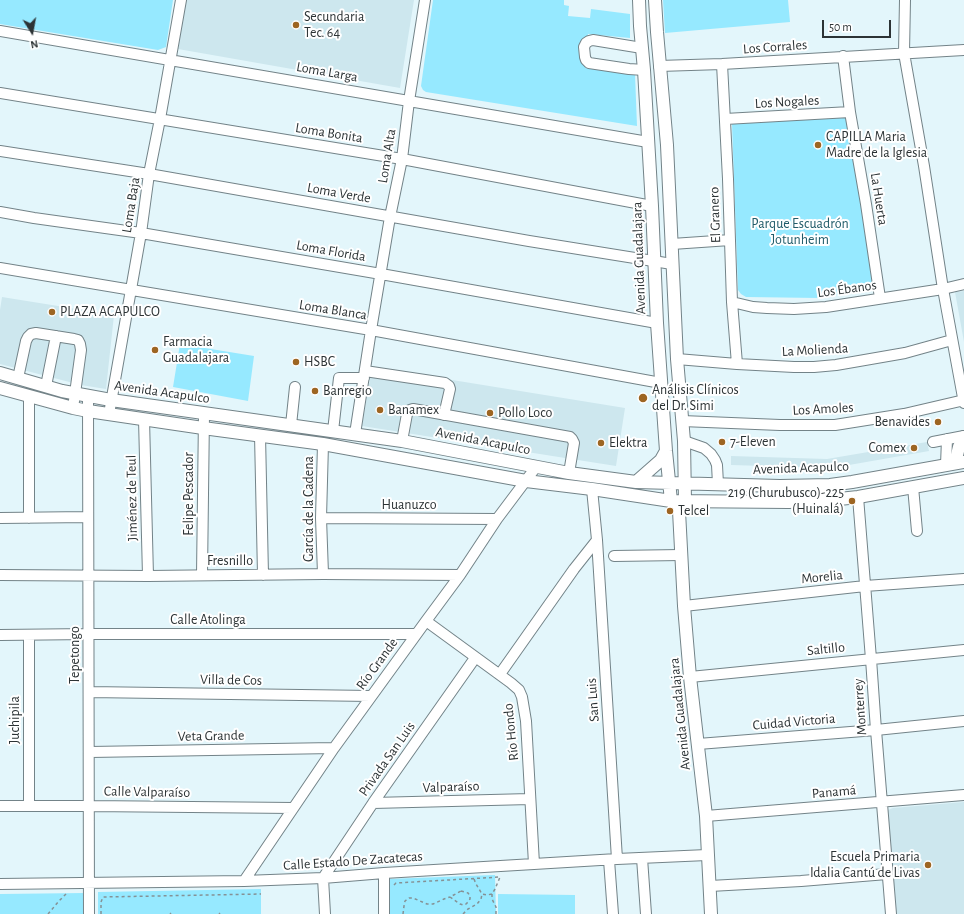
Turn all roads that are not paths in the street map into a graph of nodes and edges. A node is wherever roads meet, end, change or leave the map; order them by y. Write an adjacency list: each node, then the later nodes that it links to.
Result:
1 (181, 0): 11 (street, Loma Baja)
2 (425, 0): 16 (street, Loma Alta)
3 (639, 0): 7 (main road, Avenida Guadalajara)
4 (655, 0): 13 (main road, Avenida Guadalajara)
5 (905, 0): 9 (street)
6 (0, 31): 11 (street, Loma Larga)
7 (642, 48): 14 (main road, Avenida Guadalajara); 14 (street)
8 (964, 52): 9 (street, Los Corrales)
9 (904, 53): 10 (street, Los Corrales); 36 (street)
10 (843, 56): 12 (street, Los Corrales); 17 (street, La Huerta)
11 (170, 60): 16 (street, Loma Larga); 19 (street, Loma Baja)
12 (722, 64): 13 (street, Los Corrales); 18 (street, El Granero)
13 (659, 66): 29 (main road, Avenida Guadalajara)
14 (644, 70): 20 (main road, Avenida Guadalajara)
15 (0, 93): 19 (street, Loma Bonita)
16 (408, 100): 20 (street, Loma Larga); 22 (street, Loma Alta)
17 (850, 112): 18 (street, Los Nogales); 37 (street, La Huerta)
18 (725, 119): 28 (street, El Granero)
19 (160, 120): 22 (street, Loma Bonita); 23 (street, Loma Baja)
20 (648, 142): 24 (main road, Avenida Guadalajara)
21 (0, 151): 23 (street, Loma Verde)
22 (402, 159): 24 (street, Loma Bonita); 26 (street, Loma Alta)
23 (149, 174): 26 (street, Loma Verde); 27 (street, Loma Baja)
24 (652, 206): 30 (main road, Avenida Guadalajara)
25 (0, 212): 27 (street, Loma Florida)
26 (390, 216): 30 (street, Loma Verde); 33 (street, Loma Alta)
27 (141, 233): 33 (street, Loma Florida); 35 (street, Loma Baja)
28 (730, 240): 29 (street); 38 (street, El Granero)
29 (672, 244): 31 (main road, Avenida Guadalajara)
30 (655, 261): 31 (street, Loma Verde); 39 (main road, Avenida Guadalajara)
31 (672, 264): 43 (main road, Avenida Guadalajara)
32 (0, 268): 35 (street, Loma Blanca)
33 (381, 274): 39 (street, Loma Florida); 40 (street, Loma Alta)
34 (964, 284): 36 (street, Los Ébanos)
35 (130, 289): 40 (street, Loma Blanca); 55 (street, Loma Baja)
36 (943, 289): 37 (street, Los Ébanos); 42 (street)
37 (880, 298): 38 (street, Los Ébanos)
38 (732, 302): 44 (street, El Granero)
39 (657, 323): 48 (main road, Avenida Guadalajara)
40 (371, 330): 46 (street, Loma Alta); 48 (street, Loma Blanca)
41 (56, 336): 47 (street); 49 (street); 52 (street)
42 (952, 340): 44 (street, La Molienda); 56 (street)
43 (677, 358): 44 (street, La Molienda); 63 (main road, Avenida Guadalajara)
44 (737, 364)
45 (0, 373): 47 (main road, Avenida Acapulco)
46 (364, 374): 61 (street); 66 (street); 67 (street, Loma Alta)
47 (18, 378): 49 (main road, Avenida Acapulco)
48 (661, 383): 75 (main road, Avenida Guadalajara)
49 (46, 386): 52 (main road, Avenida Acapulco)
50 (0, 388): 54 (main road, Avenida Acapulco)
51 (295, 388): 64 (street)
52 (75, 394): 53 (main road, Avenida Acapulco); 57 (street)
53 (88, 396): 55 (main road, Avenida Acapulco); 58 (street, Tepetongo)
54 (29, 397): 57 (main road, Avenida Acapulco); 92 (street)
55 (111, 400): 59 (street, Loma Baja); 60 (main road, Avenida Acapulco)
56 (964, 401): 63 (street, Los Amoles)
57 (73, 408): 58 (main road, Avenida Acapulco)
58 (88, 411): 59 (main road, Avenida Acapulco); 90 (street, Tepetongo)
59 (109, 414): 62 (main road, Avenida Acapulco)
60 (204, 414): 64 (main road, Avenida Acapulco); 65 (street, Felipe Pescador)
61 (444, 415): 71 (street); 78 (street)
62 (144, 419): 65 (main road, Avenida Acapulco); 105 (street, Jiménez de Teul)
63 (682, 421): 72 (main road, Avenida Guadalajara)
64 (291, 425): 66 (main road, Avenida Acapulco)
65 (204, 428): 68 (main road, Avenida Acapulco); 102 (street, Felipe Pescador)
66 (333, 431): 67 (main road, Avenida Acapulco)
67 (355, 434): 71 (main road, Avenida Acapulco)
68 (260, 435): 74 (main road, Avenida Acapulco); 103 (street)
69 (964, 436): 70 (street); 76 (main road)
70 (947, 439): 73 (street); 76 (street)
71 (402, 441): 77 (main road, Avenida Acapulco)
72 (684, 441): 83 (main road, Avenida Guadalajara); 84 (street)
73 (933, 442)
74 (323, 444): 80 (main road, Avenida Acapulco); 93 (street, García de la Cadena)
75 (666, 451): 81 (main road); 82 (main road, Avenida Guadalajara)
76 (955, 463): 84 (main road, Avenida Acapulco)
77 (536, 467): 78 (main road, Avenida Acapulco); 80 (street, Río Grande)
78 (569, 473): 81 (main road, Avenida Acapulco)
79 (964, 478): 85 (main road)
80 (526, 481): 86 (main road, Avenida Acapulco); 94 (street, Río Grande)
81 (636, 482): 82 (main road, Avenida Acapulco)
82 (669, 483): 83 (main road, Avenida Acapulco); 88 (main road, Avenida Guadalajara)
83 (685, 483): 84 (main road, Avenida Acapulco); 89 (main road, Avenida Guadalajara)
84 (718, 484)
85 (913, 487): 87 (main road); 95 (street)
86 (592, 489): 88 (main road, Avenida Acapulco); 96 (street)
87 (858, 497): 89 (main road); 107 (street, Monterrey)
88 (671, 501): 89 (main road)
89 (682, 506): 97 (main road, Avenida Guadalajara)
90 (88, 517): 92 (street); 101 (street, Tepetongo)
91 (0, 518): 92 (street)
92 (29, 518)
93 (321, 518): 94 (street, Huanuzco); 99 (street, García de la Cadena)
94 (497, 519): 104 (street, Río Grande)
95 (917, 531)
96 (597, 540): 117 (street); 137 (street, San Luis)
97 (681, 555): 98 (street); 108 (main road, Avenida Guadalajara)
98 (614, 556)
99 (323, 574): 103 (street, Fresnillo); 104 (street, Fresnillo)
100 (0, 575): 101 (street, Fresnillo)
101 (89, 575): 105 (street, Fresnillo); 110 (street, Tepetongo)
102 (202, 575): 103 (street, Fresnillo); 105 (street, Fresnillo)
103 (263, 575)
104 (460, 575): 109 (street, Río Grande)
105 (148, 576)
106 (964, 579): 107 (street, Morelia)
107 (865, 586): 108 (street, Morelia); 116 (street, Monterrey)
108 (684, 606): 118 (main road, Avenida Guadalajara)
109 (426, 621): 111 (street, Río Grande); 115 (street, Río Hondo)
110 (89, 634): 111 (street, Calle Atolinga); 113 (street, Calle Atolinga); 119 (street, Tepetongo)
111 (416, 634): 120 (street, Río Grande)
112 (0, 635): 113 (street, Calle Atolinga)
113 (29, 635): 131 (street, Juchipila)
114 (964, 650): 116 (street, Saltillo)
115 (475, 658): 117 (street, Río Hondo); 129 (street, Privada San Luis)
116 (871, 659): 118 (street, Saltillo); 122 (street, Monterrey)
117 (500, 674): 127 (street, Río Hondo)
118 (690, 677): 123 (main road, Avenida Guadalajara)
119 (89, 692): 120 (street, Villa de Cos); 125 (street, Tepetongo)
120 (371, 696): 124 (street, Río Grande)
121 (964, 721): 122 (street, Cuidad Victoria)
122 (876, 730): 123 (street, Cuidad Victoria); 128 (street, Monterrey)
123 (698, 744): 134 (main road, Avenida Guadalajara)
124 (334, 748): 125 (street, Veta Grande); 133 (street, Río Grande)
125 (90, 752): 132 (street, Tepetongo)
126 (964, 795): 128 (street, Panamá)
127 (530, 799): 129 (street, Valparaíso); 138 (street, Río Hondo)
128 (882, 802): 134 (street, Panamá); 140 (street, Monterrey)
129 (373, 803): 141 (street, Privada San Luis)
130 (0, 806): 131 (street, Calle Valparaíso)
131 (29, 806): 132 (street, Calle Valparaíso)
132 (89, 806): 133 (street, Calle Valparaíso); 144 (street, Tepetongo)
133 (293, 808): 142 (street, Río Grande)
134 (706, 816): 135 (main road, Avenida Guadalajara)
135 (708, 856): 136 (street, Calle Estado De Zacatecas); 145 (main road, Avenida Guadalajara)
136 (642, 858): 137 (street, Calle Estado De Zacatecas); 150 (street)
137 (613, 860): 138 (street, Calle Estado De Zacatecas); 149 (street, San Luis)
138 (534, 864): 139 (street, Calle Estado De Zacatecas)
139 (384, 873): 141 (street, Calle Estado De Zacatecas); 148 (street)
140 (888, 874): 145 (street); 152 (street, Monterrey)
141 (323, 878): 142 (street, Calle Estado De Zacatecas); 147 (street)
142 (244, 881): 144 (street, Calle Estado De Zacatecas)
143 (0, 884): 144 (street, Calle Estado De Zacatecas)
144 (89, 884): 146 (street, Tepetongo)
145 (710, 886): 151 (main road, Avenida Guadalajara)
146 (89, 914)
147 (326, 914)
148 (384, 914)
149 (613, 914)
150 (646, 914)
151 (711, 914)
152 (891, 914)

